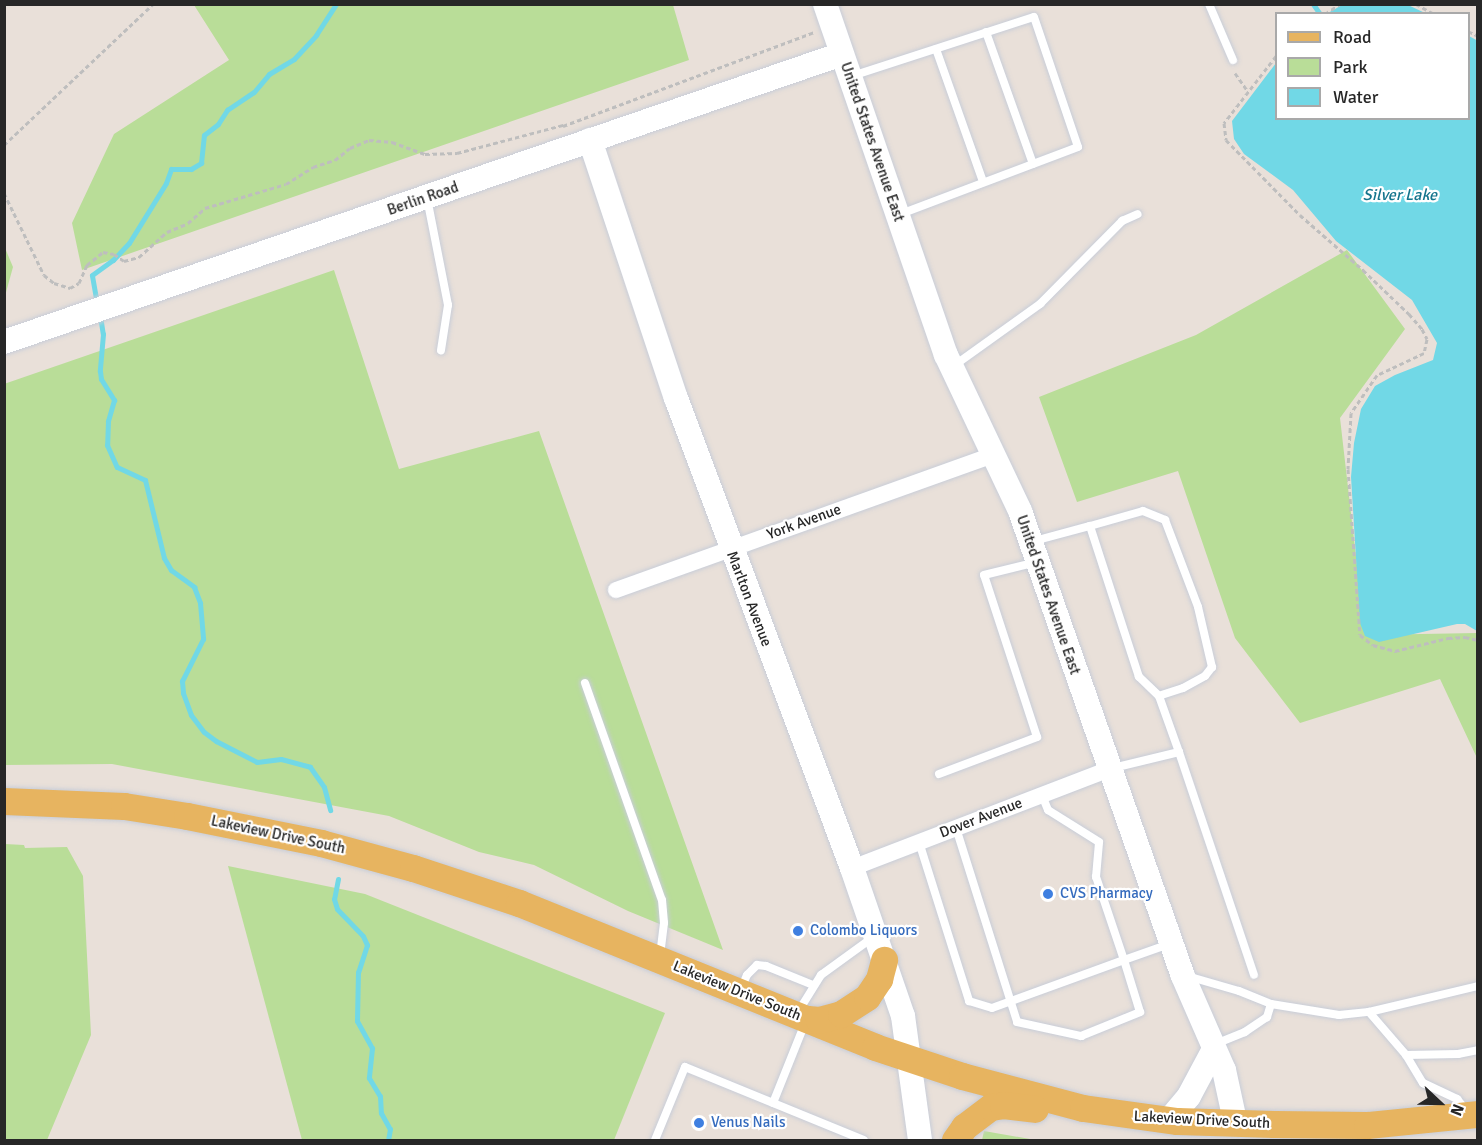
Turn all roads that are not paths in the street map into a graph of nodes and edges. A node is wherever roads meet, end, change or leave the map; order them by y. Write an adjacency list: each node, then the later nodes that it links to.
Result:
1 (1209, 4): 5 (lane)
2 (829, 15): 6 (street, United States Avenue East)
3 (986, 33): 4 (lane); 8 (lane); 8 (lane)
4 (936, 49): 6 (lane); 9 (lane)
5 (1232, 64)
6 (846, 65): 7 (street, Berlin Road); 12 (street, United States Avenue East)
7 (574, 137): 10 (street, Berlin Road); 18 (street, Marlton Avenue)
8 (1033, 164): 9 (lane)
9 (983, 182): 12 (lane)
10 (427, 197): 13 (street, Berlin Road); 14 (lane)
11 (1138, 214): 15 (lane)
12 (898, 215): 15 (street, United States Avenue East)
13 (4, 342)
14 (441, 350)
15 (952, 367): 16 (street, United States Avenue East)
16 (994, 455): 18 (street, York Avenue); 19 (street, United States Avenue East)
17 (1090, 526): 19 (lane); 22 (lane); 22 (lane)
18 (730, 549): 20 (street, York Avenue); 30 (street, Marlton Avenue)
19 (1034, 552): 24 (street, United States Avenue East); 25 (lane)
20 (616, 590)
21 (585, 683): 33 (lane)
22 (1159, 696): 23 (lane)
23 (1179, 752): 24 (lane); 36 (lane)
24 (1110, 769): 26 (street, Dover Avenue); 31 (street, United States Avenue East)
25 (939, 774)
26 (1042, 795): 28 (street, Dover Avenue); 34 (lane)
27 (4, 801): 33 (main road, Lakeview Drive South)
28 (956, 828): 29 (street, Dover Avenue); 40 (lane)
29 (919, 842): 30 (street, Dover Avenue); 40 (lane)
30 (852, 867): 32 (street, Marlton Avenue)
31 (1171, 943): 34 (lane); 35 (street, United States Avenue East)
32 (880, 948): 37 (lane); 43 (main road); 47 (street, Marlton Avenue)
33 (659, 960): 39 (main road, Lakeview Drive South)
34 (1124, 960): 40 (lane); 40 (lane)
35 (1182, 974): 41 (lane); 44 (street, United States Avenue East)
36 (1254, 975)
37 (813, 985): 39 (lane); 43 (lane)
38 (1478, 986): 42 (lane)
39 (740, 992): 43 (main road, Lakeview Drive South)
40 (1010, 1001)
41 (1271, 1004): 42 (lane); 44 (lane)
42 (1369, 1012): 46 (lane)
43 (801, 1017): 47 (main road, Lakeview Drive South); 48 (lane)
44 (1213, 1048): 51 (street); 52 (street, United States Avenue East)
45 (1478, 1050): 46 (lane)
46 (1406, 1055): 50 (lane)
47 (908, 1058): 49 (main road, Lakeview Drive South); 55 (street, Marlton Avenue)
48 (773, 1103): 53 (lane); 54 (lane)
49 (1083, 1108): 51 (main road, Lakeview Drive South); 56 (main road)
50 (1474, 1115): 52 (main road, Lakeview Drive South)
51 (1169, 1120): 52 (main road, Lakeview Drive South)
52 (1238, 1131)
53 (655, 1140)
54 (864, 1140)
55 (920, 1140)
56 (955, 1140)

